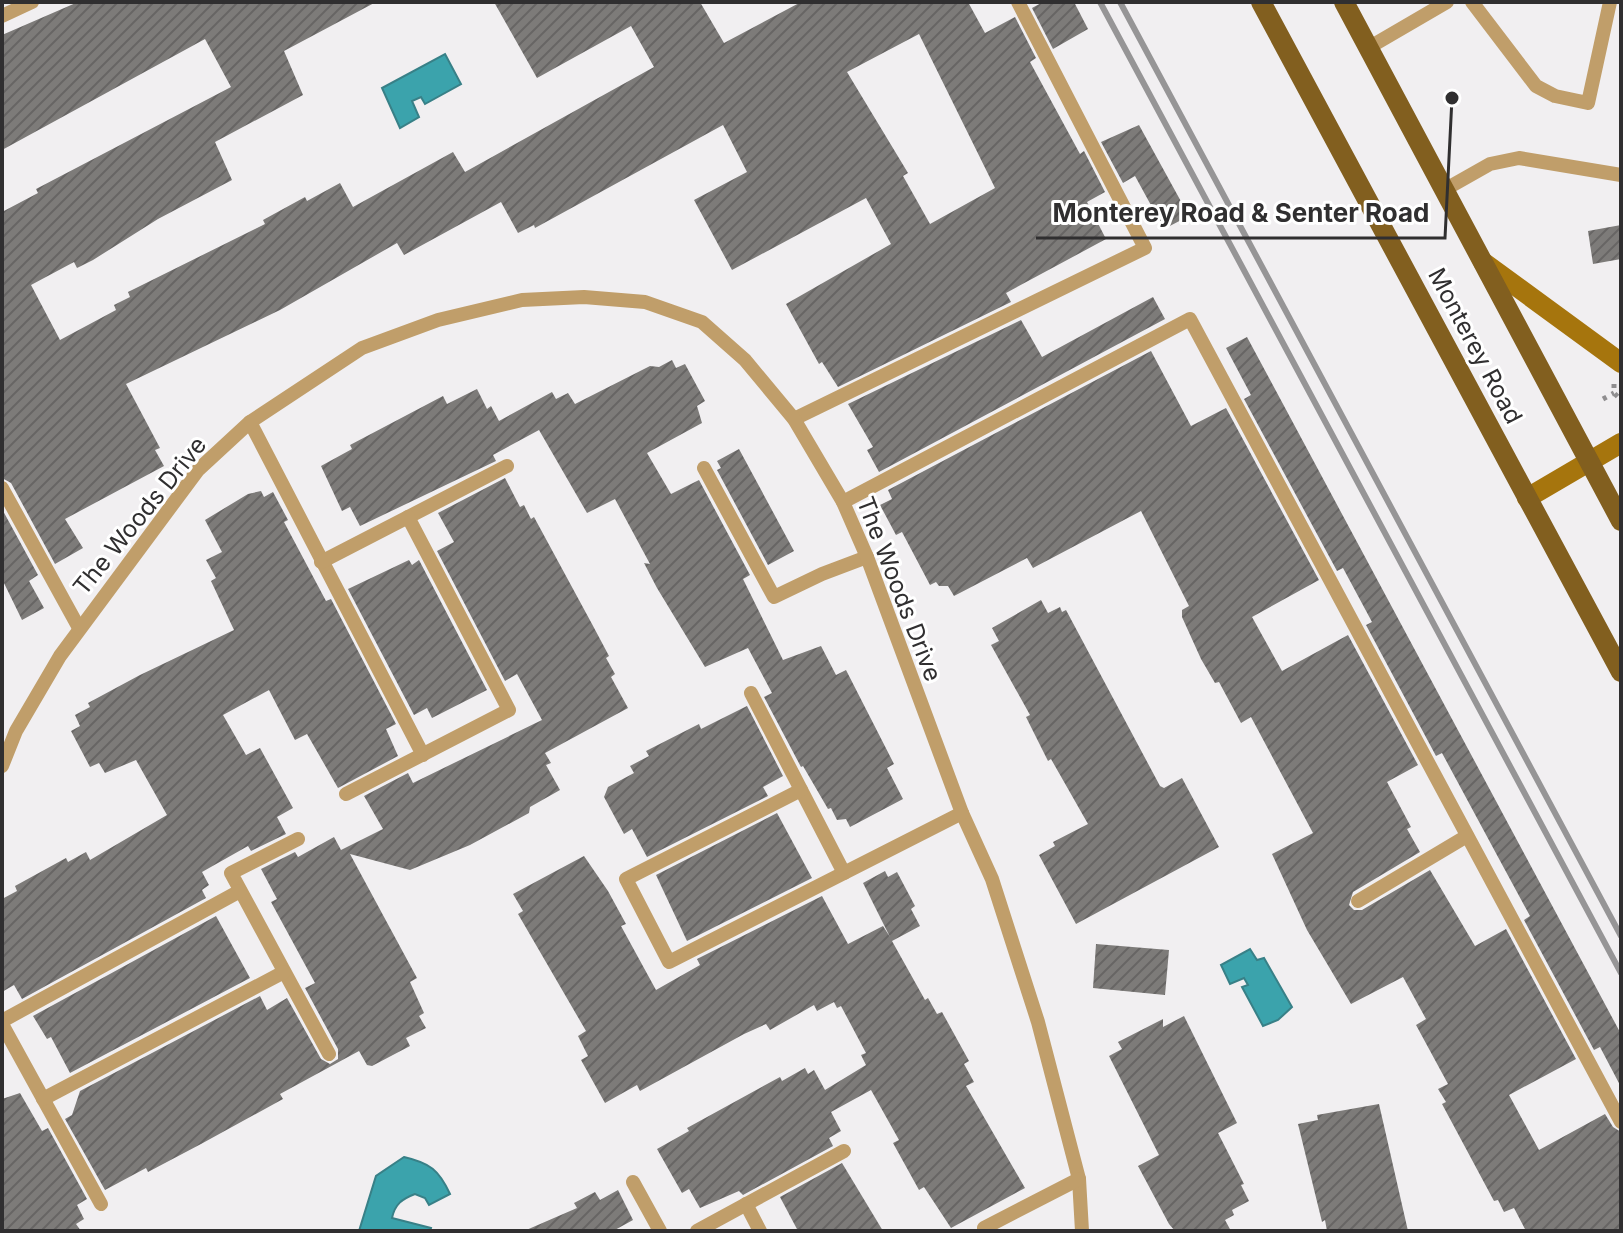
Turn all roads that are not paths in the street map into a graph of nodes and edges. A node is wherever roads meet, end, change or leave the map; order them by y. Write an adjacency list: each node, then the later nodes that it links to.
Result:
1 (32, 2): 8 (lane)
2 (1018, 2): 14 (lane)
3 (1261, 2): 21 (main road, Monterey Road)
4 (1344, 2): 9 (main road, Monterey Road)
5 (1472, 2): 6 (lane)
6 (1610, 2)
7 (1445, 3): 9 (lane)
8 (2, 16)
9 (1368, 48): 11 (main road, Monterey Road)
10 (1621, 175): 11 (lane)
11 (1444, 190): 12 (main road, Monterey Road)
12 (1483, 262): 13 (main road); 17 (main road, Monterey Road)
13 (1621, 363)
14 (794, 419): 15 (lane, The Woods Drive); 22 (lane, The Woods Drive)
15 (250, 422): 26 (lane); 27 (lane, The Woods Drive)
16 (1621, 443): 17 (main road)
17 (1589, 462): 21 (main road); 24 (main road, Monterey Road)
18 (507, 466): 23 (lane)
19 (704, 468): 25 (lane)
20 (2, 488): 27 (lane)
21 (1527, 498): 28 (main road, Monterey Road)
22 (843, 502): 25 (lane, The Woods Drive); 35 (lane)
23 (408, 517): 26 (lane); 30 (lane)
24 (1621, 521)
25 (867, 557): 34 (lane, The Woods Drive)
26 (321, 562): 30 (lane)
27 (79, 628): 31 (lane, The Woods Drive)
28 (1621, 672)
29 (751, 693): 32 (lane)
30 (423, 755): 33 (lane)
31 (2, 766)
32 (801, 790): 37 (lane); 37 (lane)
33 (346, 794)
34 (962, 813): 37 (lane); 46 (lane, The Woods Drive)
35 (1467, 836): 39 (lane); 44 (lane)
36 (298, 839): 38 (lane)
37 (844, 873)
38 (240, 891): 40 (lane); 41 (lane)
39 (1358, 901)
40 (284, 972): 42 (lane); 43 (lane)
41 (2, 1022): 43 (lane)
42 (329, 1054)
43 (43, 1099): 48 (lane)
44 (1621, 1122)
45 (844, 1151): 49 (lane)
46 (1079, 1179): 53 (lane); 54 (lane, The Woods Drive)
47 (633, 1182): 50 (lane)
48 (101, 1204)
49 (746, 1204): 51 (lane); 52 (lane)
50 (660, 1231)
51 (697, 1231)
52 (760, 1231)
53 (985, 1231)
54 (1082, 1231)

